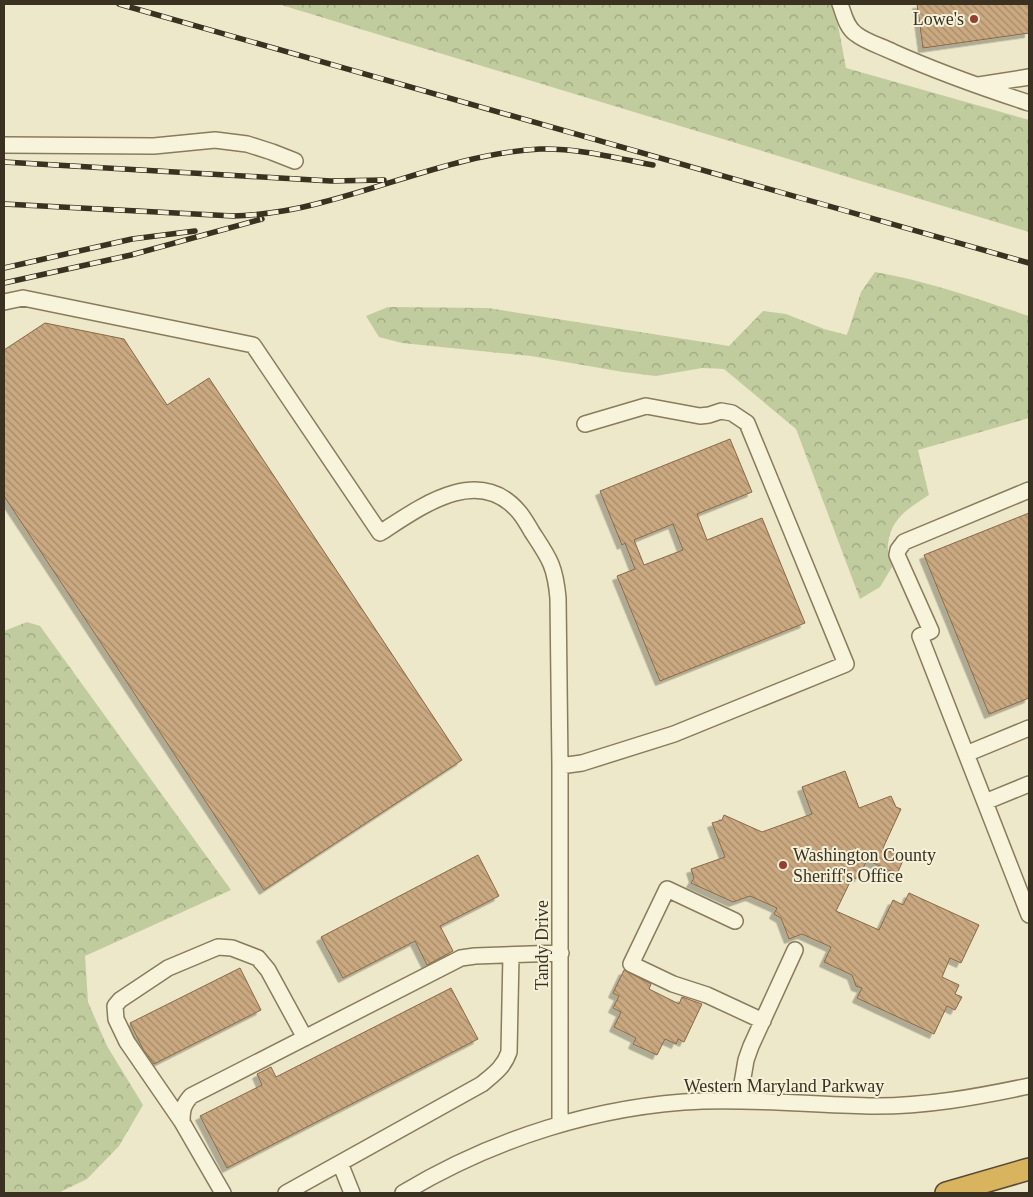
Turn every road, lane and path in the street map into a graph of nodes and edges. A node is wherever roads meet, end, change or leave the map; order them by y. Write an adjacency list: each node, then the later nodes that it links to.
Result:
1 (840, 4): 3 (street)
2 (1029, 77): 3 (street)
3 (975, 86): 4 (street)
4 (1029, 103)
5 (4, 145): 6 (street)
6 (295, 161)
7 (4, 302): 12 (street, Tandy Drive)
8 (585, 424): 12 (street)
9 (1029, 490): 11 (street)
10 (1029, 728): 11 (street)
11 (966, 754): 14 (street)
12 (560, 766): 18 (street, Tandy Drive)
13 (1029, 784): 14 (street)
14 (985, 802): 15 (street)
15 (1029, 915)
16 (734, 920): 20 (street)
17 (795, 950): 20 (street)
18 (561, 953): 19 (street); 25 (street, Tandy Drive)
19 (511, 955): 21 (street); 26 (street)
20 (763, 1021): 23 (street)
21 (305, 1038): 24 (street); 24 (street)
22 (1029, 1086): 23 (street, Western Maryland Parkway)
23 (739, 1101): 25 (street, Western Maryland Parkway)
24 (182, 1122): 28 (street)
25 (560, 1123): 31 (street, Western Maryland Parkway)
26 (340, 1163): 29 (street); 30 (street)
27 (1029, 1169): 32 (highway)
28 (223, 1193)
29 (286, 1193)
30 (352, 1193)
31 (403, 1193)
32 (946, 1193)

